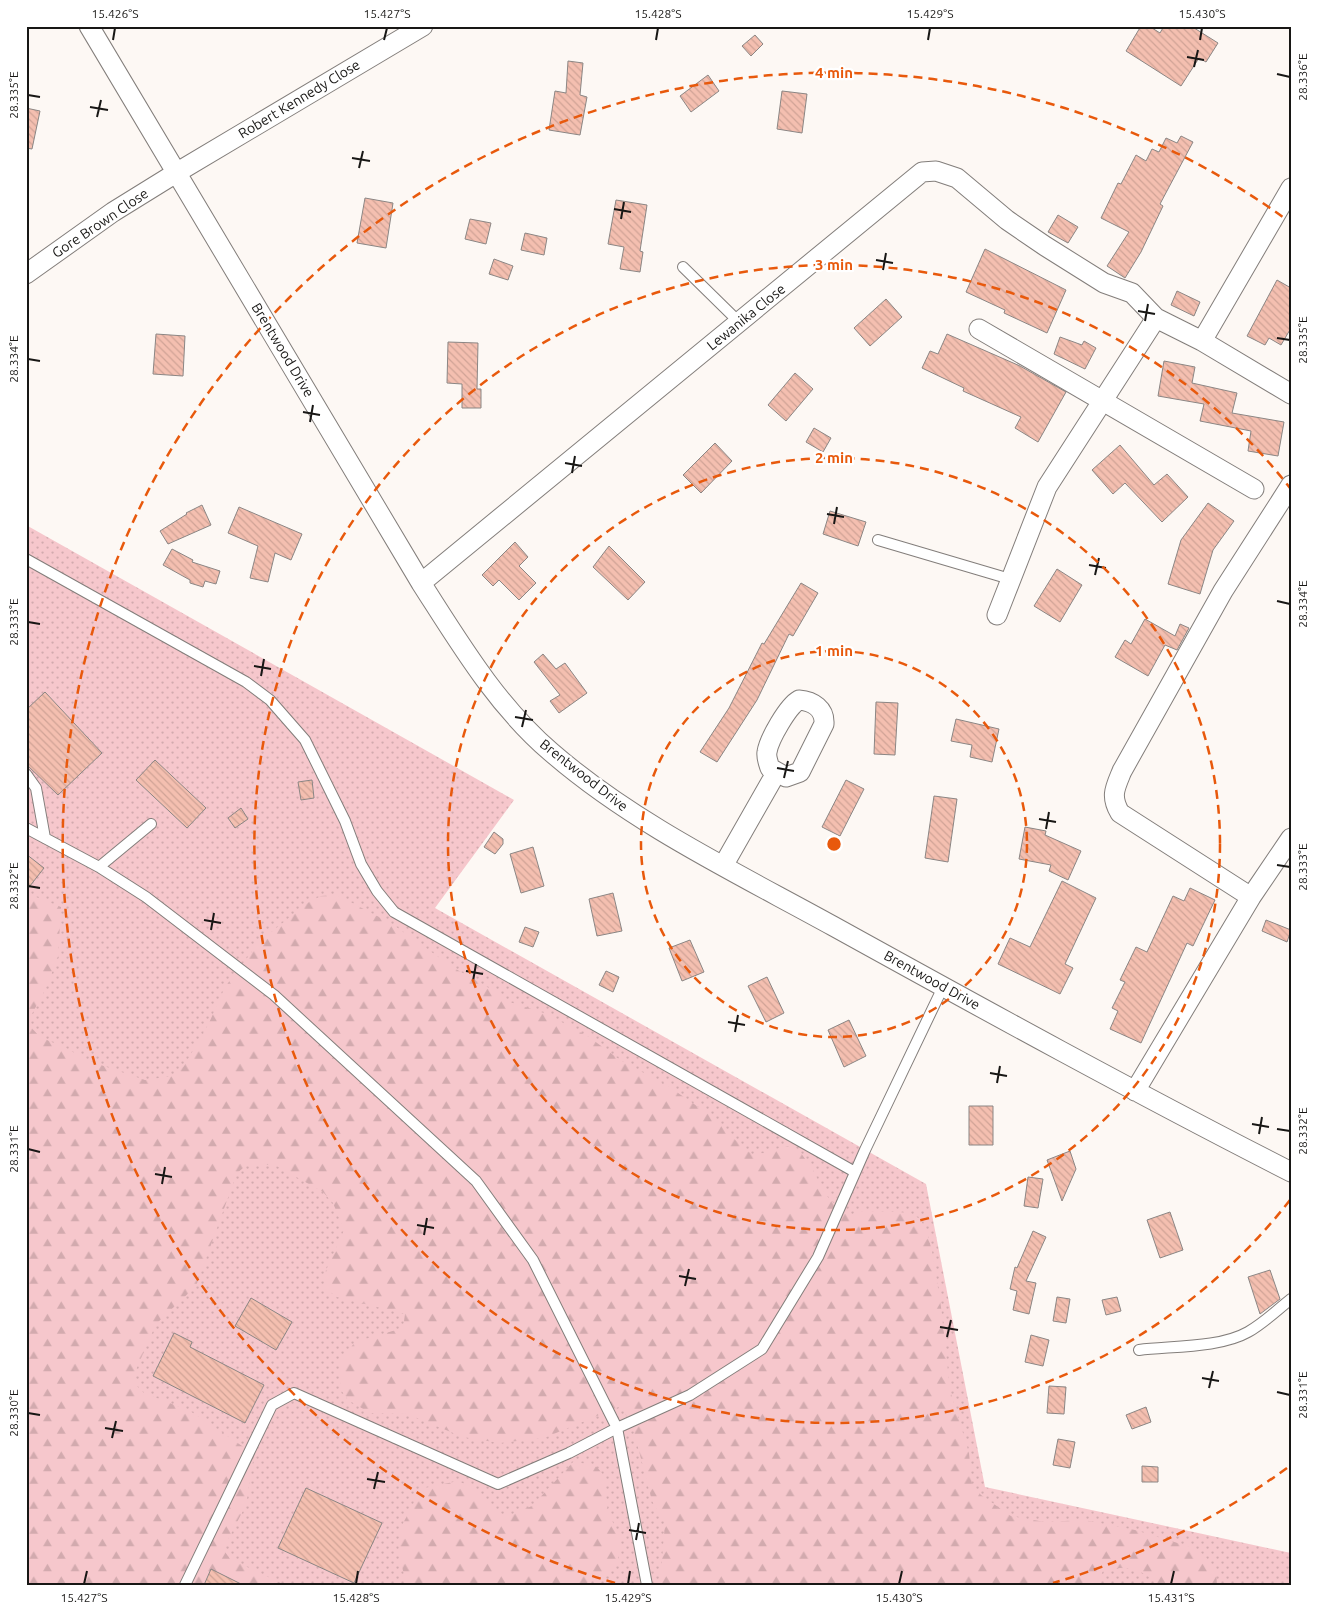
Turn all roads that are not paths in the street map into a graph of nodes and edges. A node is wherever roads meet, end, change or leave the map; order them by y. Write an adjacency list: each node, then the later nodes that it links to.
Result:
1 (89, 26): 3 (street, Brentwood Drive)
2 (423, 26): 3 (street, Robert Kennedy Close)
3 (176, 173): 6 (street, Gore Brown Close); 18 (street, Brentwood Drive)
4 (1291, 188): 10 (street)
5 (684, 268): 8 (lane)
6 (26, 274)
7 (1156, 318): 8 (street, Lewanika Close); 10 (street, Lewanika Close); 12 (street)
8 (739, 322): 18 (street, Lewanika Close)
9 (979, 329): 12 (street)
10 (1202, 341): 11 (street, Lewanika Close)
11 (1291, 394)
12 (1103, 399): 14 (street); 17 (street)
13 (1291, 485): 28 (street)
14 (1254, 488)
15 (878, 540): 17 (lane)
16 (26, 559): 31 (lane)
17 (1010, 579): 19 (street)
18 (421, 582): 26 (street, Brentwood Drive)
19 (997, 615)
20 (776, 773): 26 (street)
21 (26, 774): 24 (lane)
22 (151, 824): 27 (lane)
23 (26, 828): 24 (lane)
24 (45, 838): 27 (lane)
25 (1291, 838): 28 (street)
26 (723, 866): 29 (street, Brentwood Drive)
27 (99, 867): 35 (lane)
28 (1251, 897): 30 (street)
29 (943, 987): 30 (street, Brentwood Drive); 31 (lane)
30 (1136, 1090): 32 (street, Brentwood Drive)
31 (855, 1172): 35 (lane)
32 (1291, 1172)
33 (1291, 1298): 34 (lane)
34 (1138, 1350)
35 (617, 1428): 36 (lane); 37 (lane)
36 (185, 1585)
37 (647, 1585)

